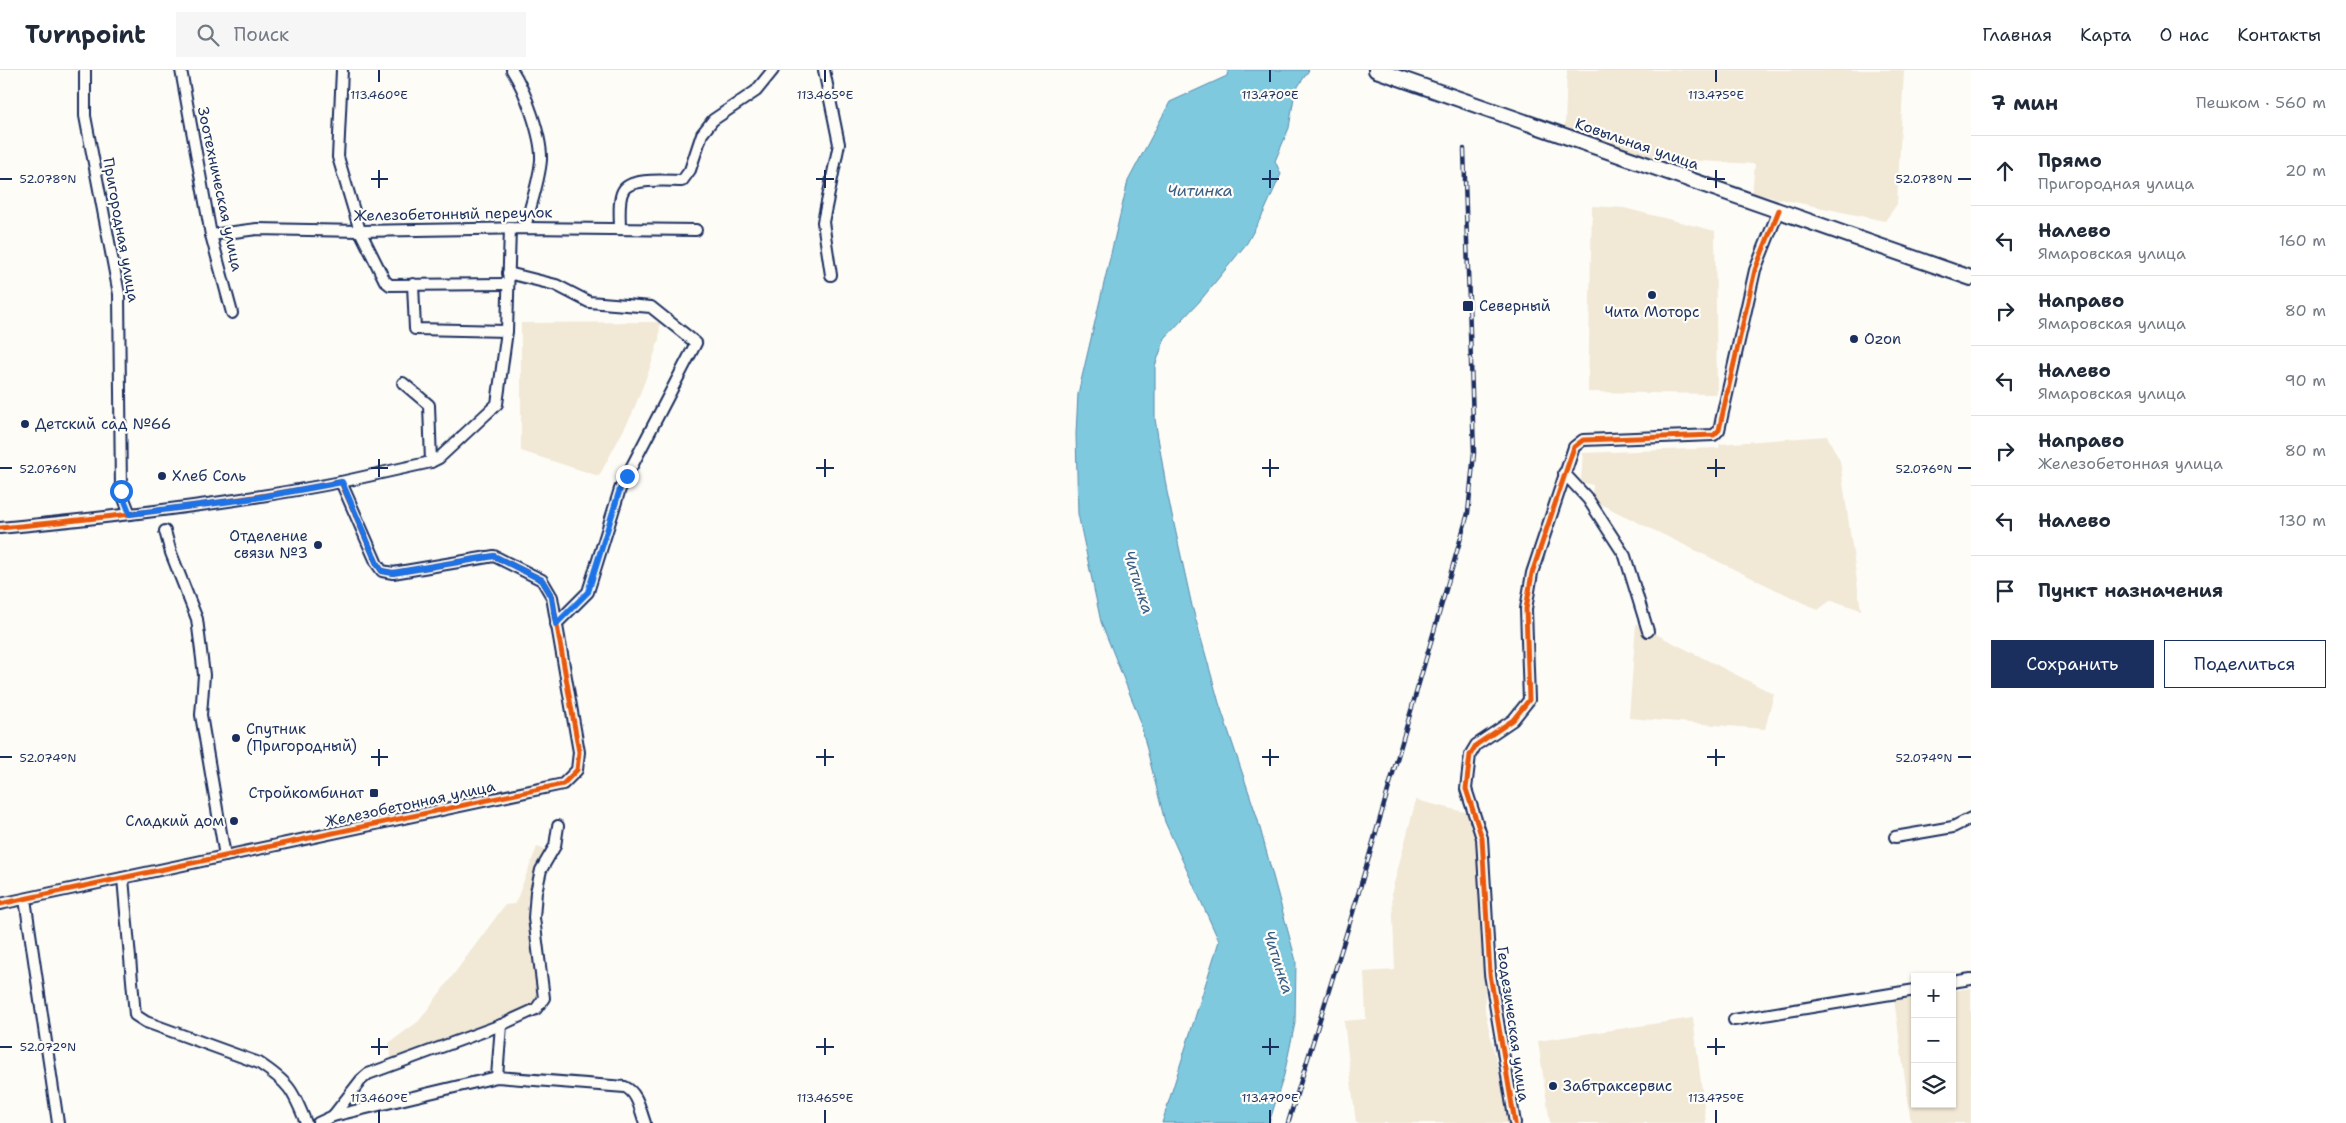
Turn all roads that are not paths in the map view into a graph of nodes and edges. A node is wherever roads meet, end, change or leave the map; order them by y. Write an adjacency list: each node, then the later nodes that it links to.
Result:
1 (85, 70): 26 (street, Пригородная улица)
2 (181, 70): 14 (street, Зоотехническая улица)
3 (342, 70): 12 (street)
4 (512, 70): 10 (street)
5 (773, 70): 11 (street)
6 (824, 70): 16 (street)
7 (1376, 70): 8 (main road, Ковыльная улица)
8 (1779, 210): 17 (main road, Ковыльная улица); 24 (street, Геодезическая улица)
9 (510, 228): 10 (street, Железобетонный переулок); 12 (street, Железобетонный переулок); 15 (street)
10 (525, 228): 11 (street, Железобетонный переулок)
11 (620, 229): 13 (street, Железобетонный переулок)
12 (360, 230): 14 (street, Железобетонный переулок); 18 (street)
13 (696, 230)
14 (211, 235): 20 (street, Зоотехническая улица)
15 (508, 273): 19 (street); 29 (street)
16 (831, 275)
17 (1971, 278)
18 (413, 284): 19 (street); 21 (street)
19 (507, 284): 21 (street)
20 (232, 313)
21 (507, 331): 23 (street)
22 (403, 383): 23 (street)
23 (432, 462): 25 (street)
24 (1564, 473): 30 (street); 49 (street, Геодезическая улица)
25 (342, 482): 26 (street); 29 (street, Железобетонная улица)
26 (130, 514): 27 (street)
27 (0, 528)
28 (165, 531): 34 (street)
29 (556, 624): 34 (street, Железобетонная улица)
30 (1648, 631)
31 (1971, 818): 33 (street)
32 (558, 826): 42 (street)
33 (1895, 837)
34 (225, 856): 35 (street, Железобетонная улица)
35 (123, 878): 36 (street, Железобетонная улица); 46 (street)
36 (25, 899): 37 (street, Железобетонная улица); 45 (street)
37 (0, 904)
38 (1971, 978): 39 (street)
39 (1956, 981)
40 (1911, 991): 41 (street)
41 (1734, 1020)
42 (501, 1025): 43 (street); 44 (street)
43 (496, 1077): 44 (street); 48 (street)
44 (334, 1116): 47 (street)
45 (58, 1123)
46 (306, 1123)
47 (318, 1123)
48 (644, 1123)
49 (1515, 1123)

